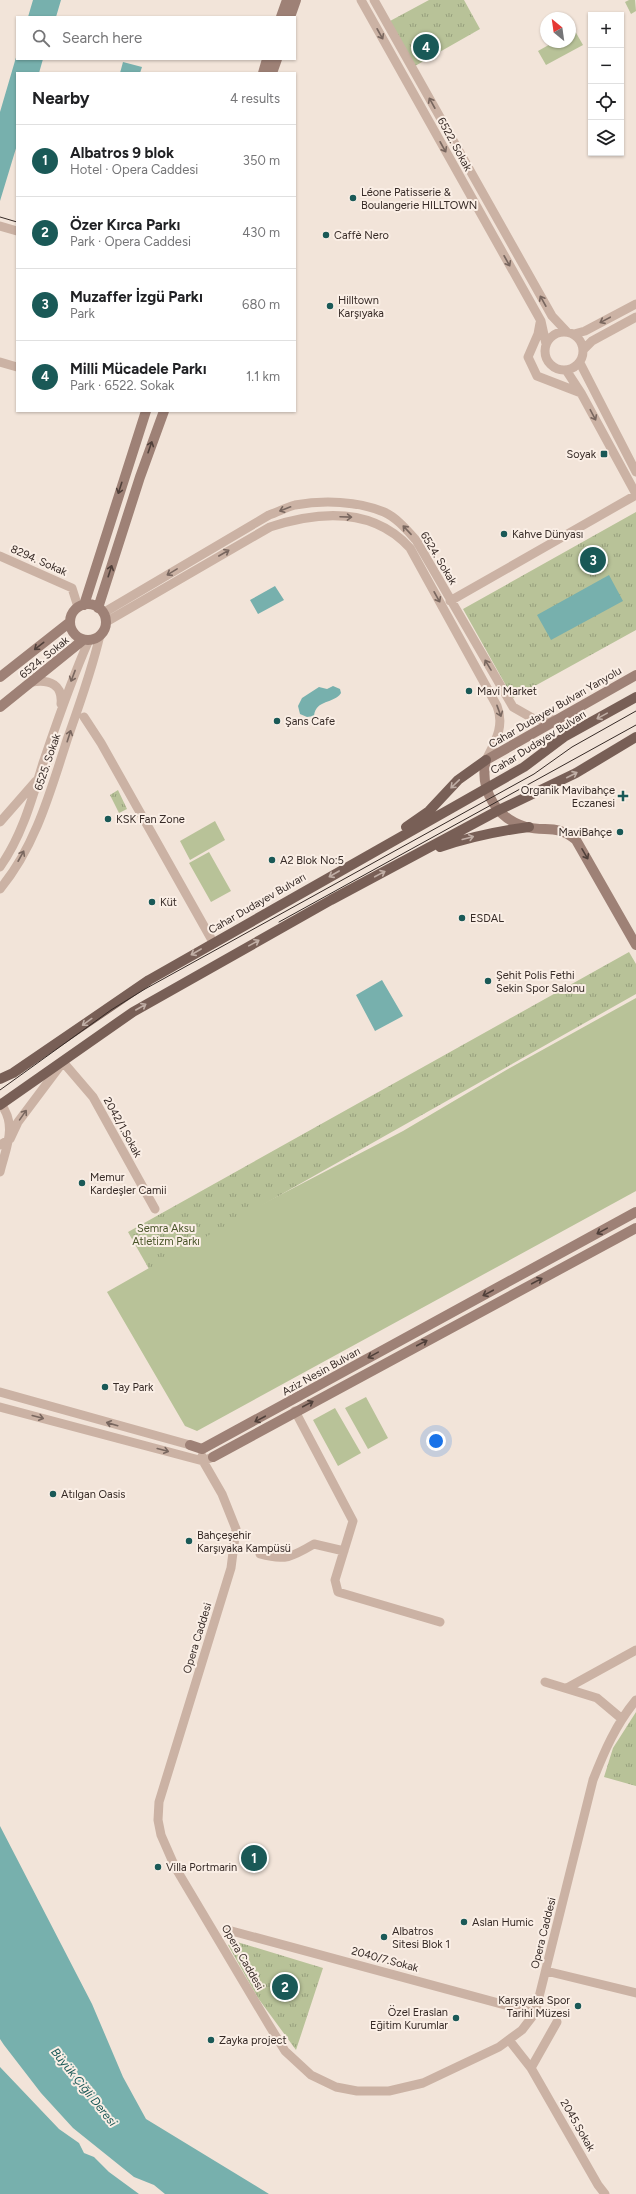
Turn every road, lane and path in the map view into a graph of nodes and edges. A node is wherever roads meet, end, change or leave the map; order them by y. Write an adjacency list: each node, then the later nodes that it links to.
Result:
1 (287, 0): 5 (street)
2 (296, 0): 6 (street)
3 (361, 0): 15 (street, 6522. Sokak, one-way to 15)
4 (374, 0): 16 (street, 6522. Sokak, one-way to 4)
5 (281, 16)
6 (290, 16)
7 (267, 60): 9 (street)
8 (277, 60): 10 (street)
9 (263, 72)
10 (272, 72)
11 (0, 226): 12 (street)
12 (16, 230)
13 (636, 304): 16 (street, one-way to 16)
14 (636, 317): 18 (street)
15 (540, 321): 17 (street, 6522. Sokak); 23 (street)
16 (570, 333): 17 (street); 18 (street)
17 (546, 344): 22 (street)
18 (584, 349): 20 (street)
19 (0, 362): 21 (street)
20 (580, 363): 22 (street); 26 (street)
21 (16, 367)
22 (566, 370): 23 (street)
23 (581, 393): 27 (street, one-way to 27)
24 (146, 412): 30 (street, one-way to 30)
25 (164, 412): 31 (street, one-way to 25)
26 (636, 472)
27 (636, 495): 29 (street)
28 (0, 556): 30 (street, 8294. Sokak)
29 (450, 601): 31 (street, 6524. Sokak, one-way to 31); 42 (street, 6524. Sokak, one-way to 29)
30 (81, 606): 31 (street); 32 (street)
31 (102, 614): 33 (street); 44 (street, 6524. Sokak, one-way to 44)
32 (70, 622): 34 (street); 36 (street, 6524. Sokak, one-way to 36)
33 (100, 635): 34 (street); 53 (street, 6525. Sokak, one-way to 33)
34 (86, 640): 37 (street, 6524. Sokak); 40 (street, 6525. Sokak, one-way to 40)
35 (636, 675): 42 (street, Cahar Dudayev Bulvarı Yanyolu)
36 (0, 678)
37 (32, 682): 39 (street, 6524. Sokak); 40 (street)
38 (636, 698): 46 (main road, Cahar Dudayev Bulvarı, one-way to 46)
39 (0, 707)
40 (60, 714): 45 (street, 6525. Sokak)
41 (84, 717): 54 (street)
42 (556, 720): 44 (street, Cahar Dudayev Bulvarı Yanyolu)
43 (636, 737): 47 (main road, one-way to 43)
44 (486, 760): 46 (street); 50 (main road, one-way to 50)
45 (38, 778): 48 (street); 52 (street, 6525. Sokak)
46 (485, 789): 47 (street); 50 (main road, Cahar Dudayev Bulvarı)
47 (499, 810): 49 (street); 51 (main road)
48 (0, 822)
49 (529, 828): 51 (main road, one-way to 49); 55 (street, one-way to 55)
50 (367, 855): 54 (main road, Cahar Dudayev Bulvarı, one-way to 54)
51 (405, 861): 56 (main road, one-way to 51)
52 (0, 867)
53 (0, 889)
54 (213, 942): 57 (main road, Cahar Dudayev Bulvarı, one-way to 57)
55 (636, 945)
56 (63, 1062): 58 (main road); 59 (street, one-way to 56); 62 (street, 2042/1.Sokak)
57 (0, 1079)
58 (1, 1104): 59 (street)
59 (10, 1139): 60 (street); 61 (street)
60 (0, 1145)
61 (0, 1172)
62 (155, 1208)
63 (636, 1212): 69 (street, Aziz Nesin Bulvarı, one-way to 69)
64 (636, 1228): 67 (street, Aziz Nesin Bulvarı, one-way to 64)
65 (0, 1392): 68 (street, one-way to 65)
66 (0, 1407): 71 (street, one-way to 71)
67 (294, 1411): 70 (street, Aziz Nesin Bulvarı); 72 (street)
68 (190, 1445): 69 (street)
69 (202, 1449): 71 (street)
70 (213, 1457): 71 (street)
71 (203, 1461): 85 (street, Opera Caddesi)
72 (344, 1551): 73 (street); 74 (street)
73 (260, 1554)
74 (440, 1622)
75 (636, 1650): 77 (street)
76 (545, 1682): 77 (street)
77 (567, 1688): 79 (street)
78 (636, 1700): 79 (street, Opera Caddesi)
79 (622, 1719): 81 (street, Opera Caddesi)
80 (228, 1930): 83 (street, 2040/7.Sokak)
81 (546, 1970): 82 (street); 83 (street, Opera Caddesi)
82 (636, 1993)
83 (536, 2013): 85 (street, Opera Caddesi)
84 (557, 2022): 86 (street)
85 (509, 2040): 86 (street, 2045.Sokak)
86 (531, 2068): 87 (street, 2045.Sokak)
87 (605, 2194)

